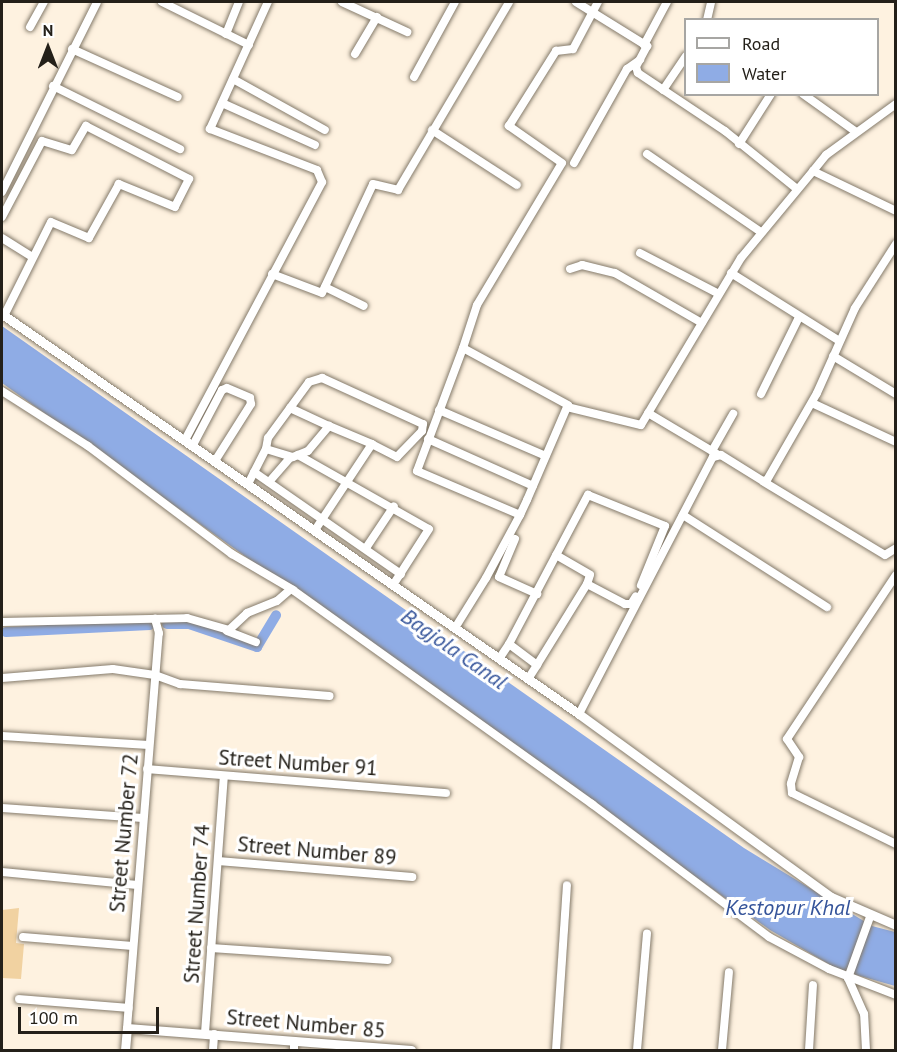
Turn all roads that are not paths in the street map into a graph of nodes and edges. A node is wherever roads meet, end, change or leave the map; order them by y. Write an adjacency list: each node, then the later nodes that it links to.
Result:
1 (44, 2): 16 (street)
2 (97, 2): 21 (street)
3 (164, 2): 18 (street)
4 (239, 2): 18 (street)
5 (268, 2): 19 (street)
6 (342, 2): 14 (street)
7 (455, 2): 25 (street)
8 (509, 2): 35 (street)
9 (576, 2): 13 (street)
10 (598, 2): 13 (street)
11 (667, 2): 20 (street)
12 (711, 2): 15 (street)
13 (592, 12): 20 (street); 63 (street)
14 (376, 17): 17 (street); 22 (street)
15 (707, 18)
16 (30, 27)
17 (407, 32)
18 (226, 34): 19 (street)
19 (249, 45): 26 (street)
20 (644, 45): 24 (street)
21 (72, 49): 27 (street); 31 (street)
22 (355, 54)
23 (684, 59): 28 (street)
24 (639, 60): 28 (street); 41 (street)
25 (414, 76)
26 (233, 79): 32 (street); 34 (street)
27 (53, 86): 39 (street); 45 (street)
28 (663, 90): 37 (street)
29 (770, 96): 37 (street)
30 (806, 96): 36 (street)
31 (178, 97)
32 (222, 103): 38 (street); 55 (street)
33 (896, 104): 36 (street)
34 (325, 130)
35 (432, 130): 43 (street); 56 (street)
36 (856, 132): 42 (street)
37 (740, 144): 44 (street)
38 (315, 145)
39 (180, 149)
40 (647, 154): 48 (street)
41 (574, 162)
42 (813, 171): 44 (street); 46 (street)
43 (517, 185)
44 (796, 188): 48 (street)
45 (2, 192)
46 (896, 211)
47 (2, 217): 52 (street)
48 (761, 232): 54 (street)
49 (2, 238): 52 (street)
50 (896, 244): 62 (street)
51 (639, 253): 57 (street)
52 (32, 257): 59 (street)
53 (570, 269): 61 (street)
54 (730, 273): 57 (street); 60 (street)
55 (272, 274): 56 (street); 76 (street)
56 (325, 287): 58 (street)
57 (719, 294): 61 (street)
58 (364, 306)
59 (3, 315): 76 (street)
60 (800, 317): 62 (street); 67 (street)
61 (702, 322): 72 (street)
62 (838, 340): 64 (street)
63 (463, 348): 69 (street); 71 (street)
64 (832, 356): 66 (street); 68 (street)
65 (2, 391): 103 (street)
66 (895, 393)
67 (761, 394)
68 (812, 403): 77 (street); 87 (street)
69 (567, 407): 72 (street); 81 (street)
70 (290, 408): 74 (street); 78 (street); 79 (street)
71 (439, 410): 75 (street); 81 (street)
72 (648, 413): 80 (street)
73 (733, 414): 80 (street)
74 (329, 426): 78 (street); 82 (street)
75 (428, 439): 89 (street); 91 (street)
76 (189, 442): 83 (street); 83 (street)
77 (896, 442)
78 (372, 444): 85 (street)
79 (266, 449): 82 (street); 84 (street)
80 (715, 453): 87 (street); 92 (street)
81 (546, 456): 89 (street)
82 (294, 457): 85 (street); 86 (street)
83 (215, 461): 88 (street)
84 (254, 472): 86 (street); 88 (street)
85 (350, 481): 90 (street); 93 (street)
86 (269, 482): 93 (street)
87 (764, 482): 97 (street)
88 (248, 484): 94 (street)
89 (533, 486): 91 (street)
90 (394, 506): 96 (street); 99 (street)
91 (520, 515): 108 (street)
92 (683, 515): 105 (street); 118 (street)
93 (324, 518): 94 (street); 96 (street)
94 (315, 530): 102 (street)
95 (515, 539): 104 (street)
96 (366, 548): 99 (street)
97 (896, 548)
98 (556, 555): 101 (street); 101 (street); 104 (street)
99 (401, 574): 102 (street)
100 (896, 575): 126 (street)
101 (587, 584): 113 (street)
102 (393, 585): 108 (street)
103 (291, 589): 109 (street); 140 (street)
104 (537, 594): 111 (street)
105 (827, 607)
106 (155, 619): 107 (street); 109 (street); 114 (street, Street Number 72)
107 (2, 622)
108 (455, 628): 112 (street)
109 (226, 630): 110 (street)
110 (256, 642)
111 (508, 644): 112 (street); 113 (street)
112 (499, 659): 116 (street)
113 (537, 665): 116 (street)
114 (155, 675): 115 (street); 117 (street); 120 (street, Street Number 72)
115 (2, 678)
116 (528, 679): 118 (street)
117 (330, 696)
118 (579, 714): 132 (street)
119 (2, 736): 120 (street)
120 (149, 745): 121 (street, Street Number 72)
121 (147, 769): 122 (street, Street Number 91); 125 (street, Street Number 72)
122 (224, 777): 123 (street, Street Number 91); 127 (street, Street Number 74)
123 (446, 793)
124 (2, 808): 125 (street)
125 (143, 818): 130 (street, Street Number 72)
126 (896, 844)
127 (218, 861): 129 (street, Street Number 89); 137 (street, Street Number 74)
128 (2, 872): 130 (street)
129 (412, 877)
130 (137, 885): 136 (street, Street Number 72)
131 (567, 885): 151 (street)
132 (870, 917): 133 (street); 140 (street)
133 (896, 925)
134 (647, 933): 152 (street)
135 (23, 937): 136 (street)
136 (133, 946): 144 (street, Street Number 72)
137 (212, 948): 138 (street); 146 (street, Street Number 74)
138 (388, 960)
139 (729, 972): 153 (street)
140 (849, 976): 142 (street); 155 (street)
141 (813, 986): 154 (street)
142 (896, 995)
143 (19, 999): 144 (street)
144 (129, 1008): 145 (street, Street Number 72)
145 (127, 1028): 146 (street, Street Number 85); 148 (street, Street Number 72)
146 (210, 1034): 147 (street, Street Number 85); 149 (street, Street Number 74)
147 (294, 1046): 150 (street, Street Number 85)
148 (125, 1050)
149 (213, 1050)
150 (411, 1050)
151 (556, 1050)
152 (637, 1050)
153 (722, 1050)
154 (809, 1050)
155 (866, 1050)

